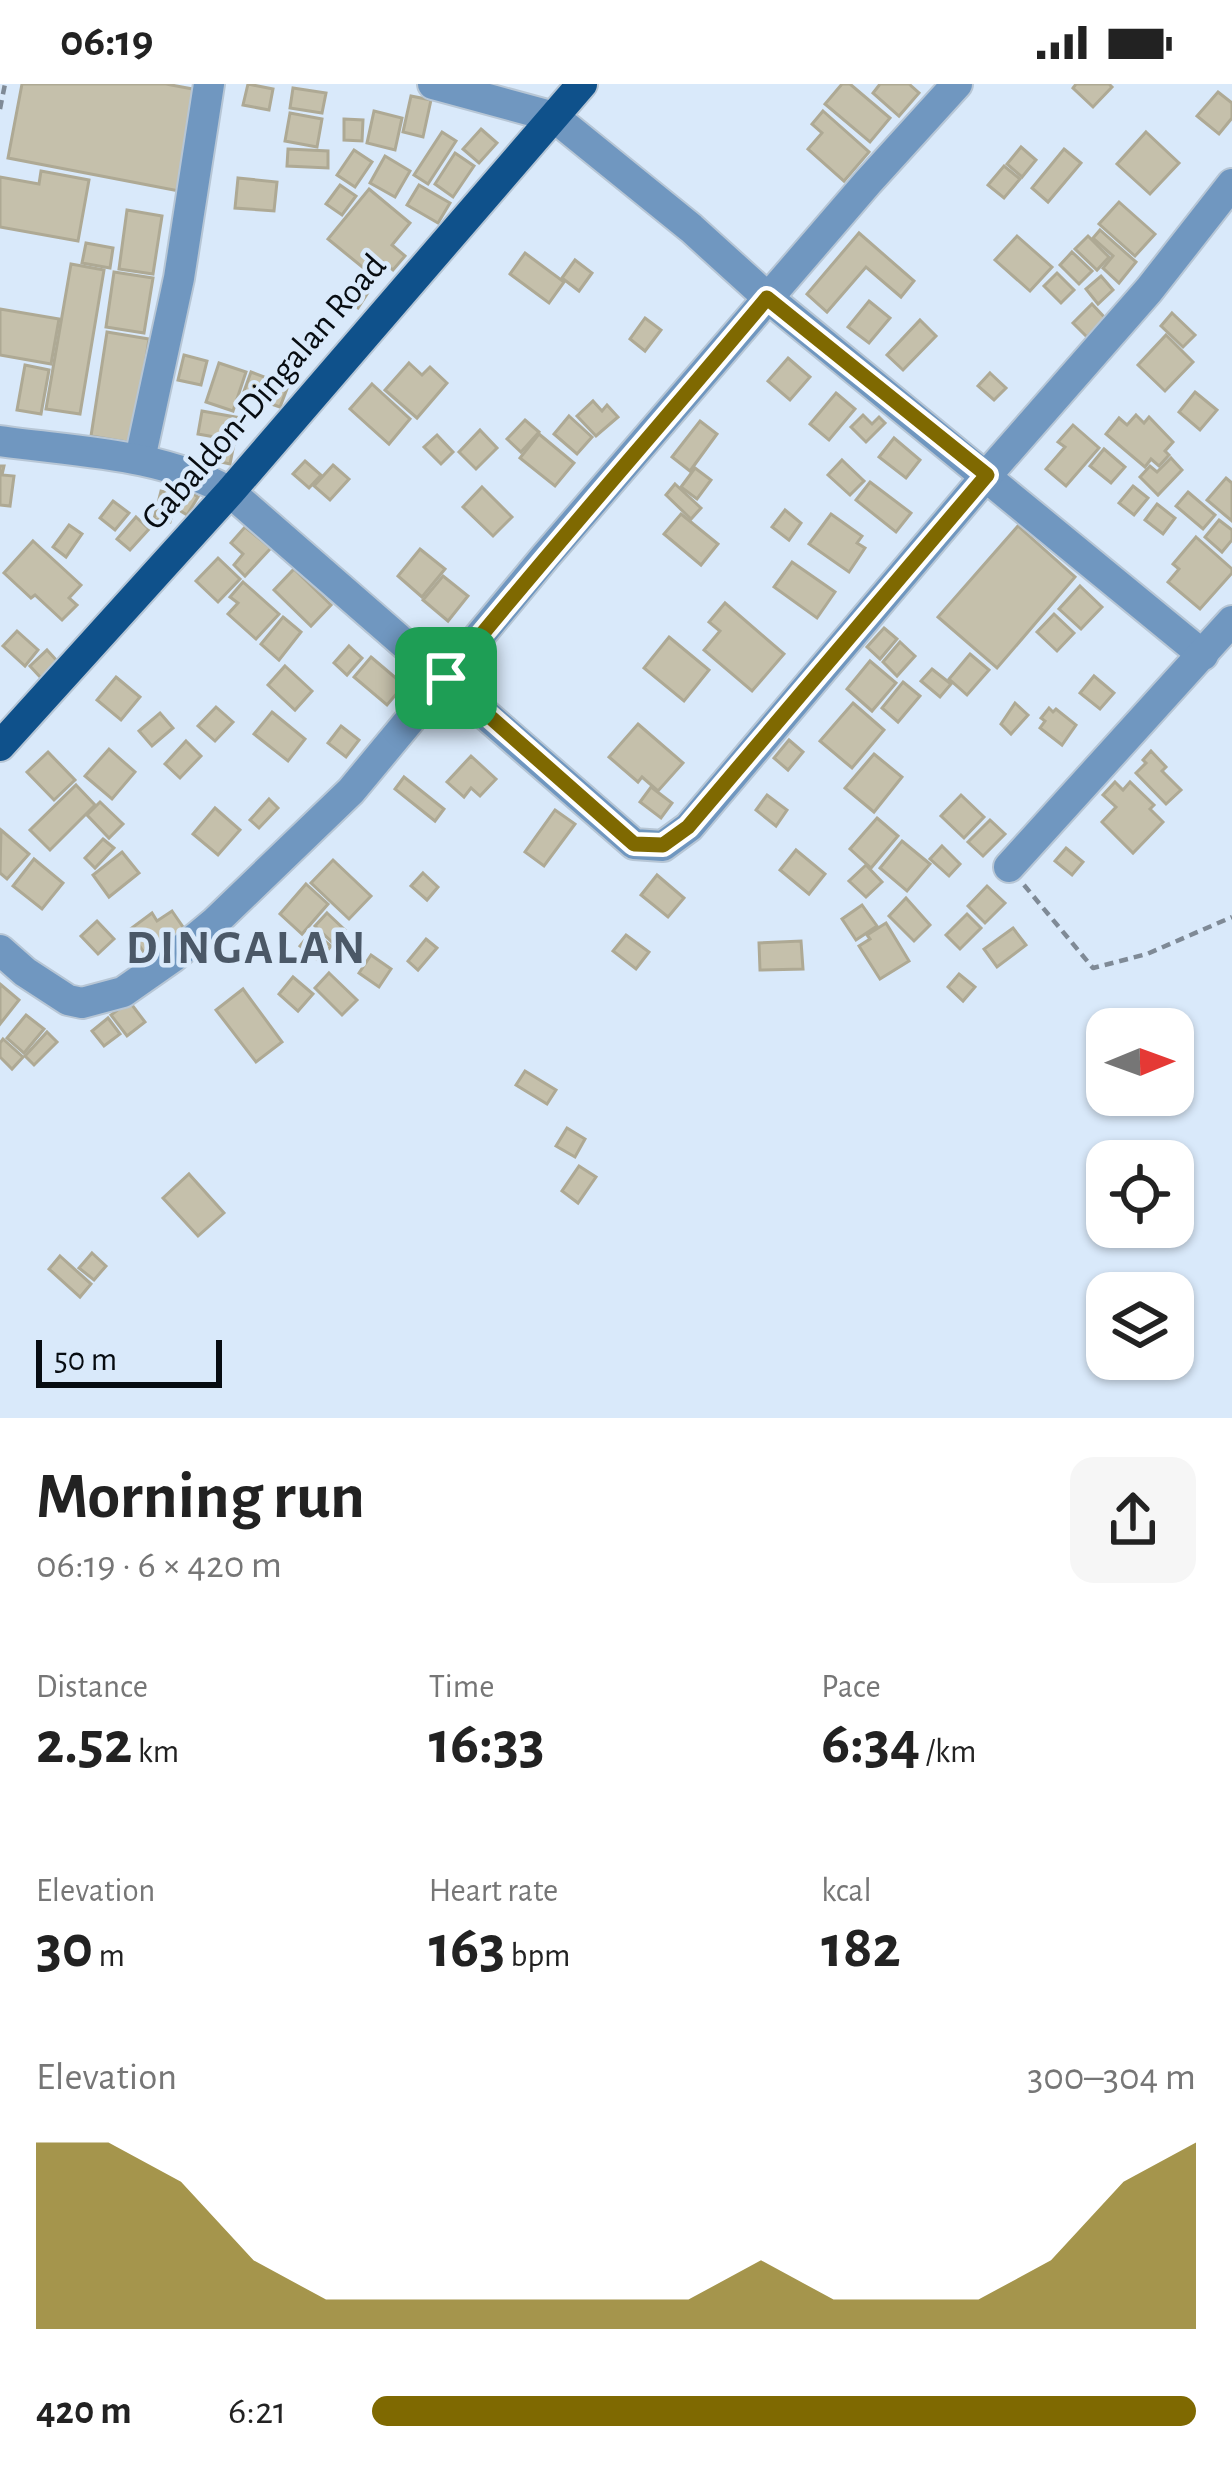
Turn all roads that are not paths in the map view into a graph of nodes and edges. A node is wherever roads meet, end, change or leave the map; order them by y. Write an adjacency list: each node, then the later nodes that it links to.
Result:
1 (209, 84): 9 (street)
2 (433, 84): 5 (street)
3 (582, 84): 5 (main road, Gabaldon-Dingalan Road)
4 (957, 84): 7 (street)
5 (554, 116): 7 (street); 11 (main road, Gabaldon-Dingalan Road)
6 (1232, 184): 10 (street)
7 (767, 298): 10 (street); 14 (street)
8 (0, 441): 9 (street)
9 (140, 459): 11 (street)
10 (987, 475): 13 (street); 14 (street)
11 (230, 492): 14 (street); 15 (main road, Gabaldon-Dingalan Road)
12 (1232, 621): 13 (street)
13 (1203, 655): 16 (street)
14 (446, 678): 17 (street)
15 (0, 746)
16 (1009, 867)
17 (0, 950)

